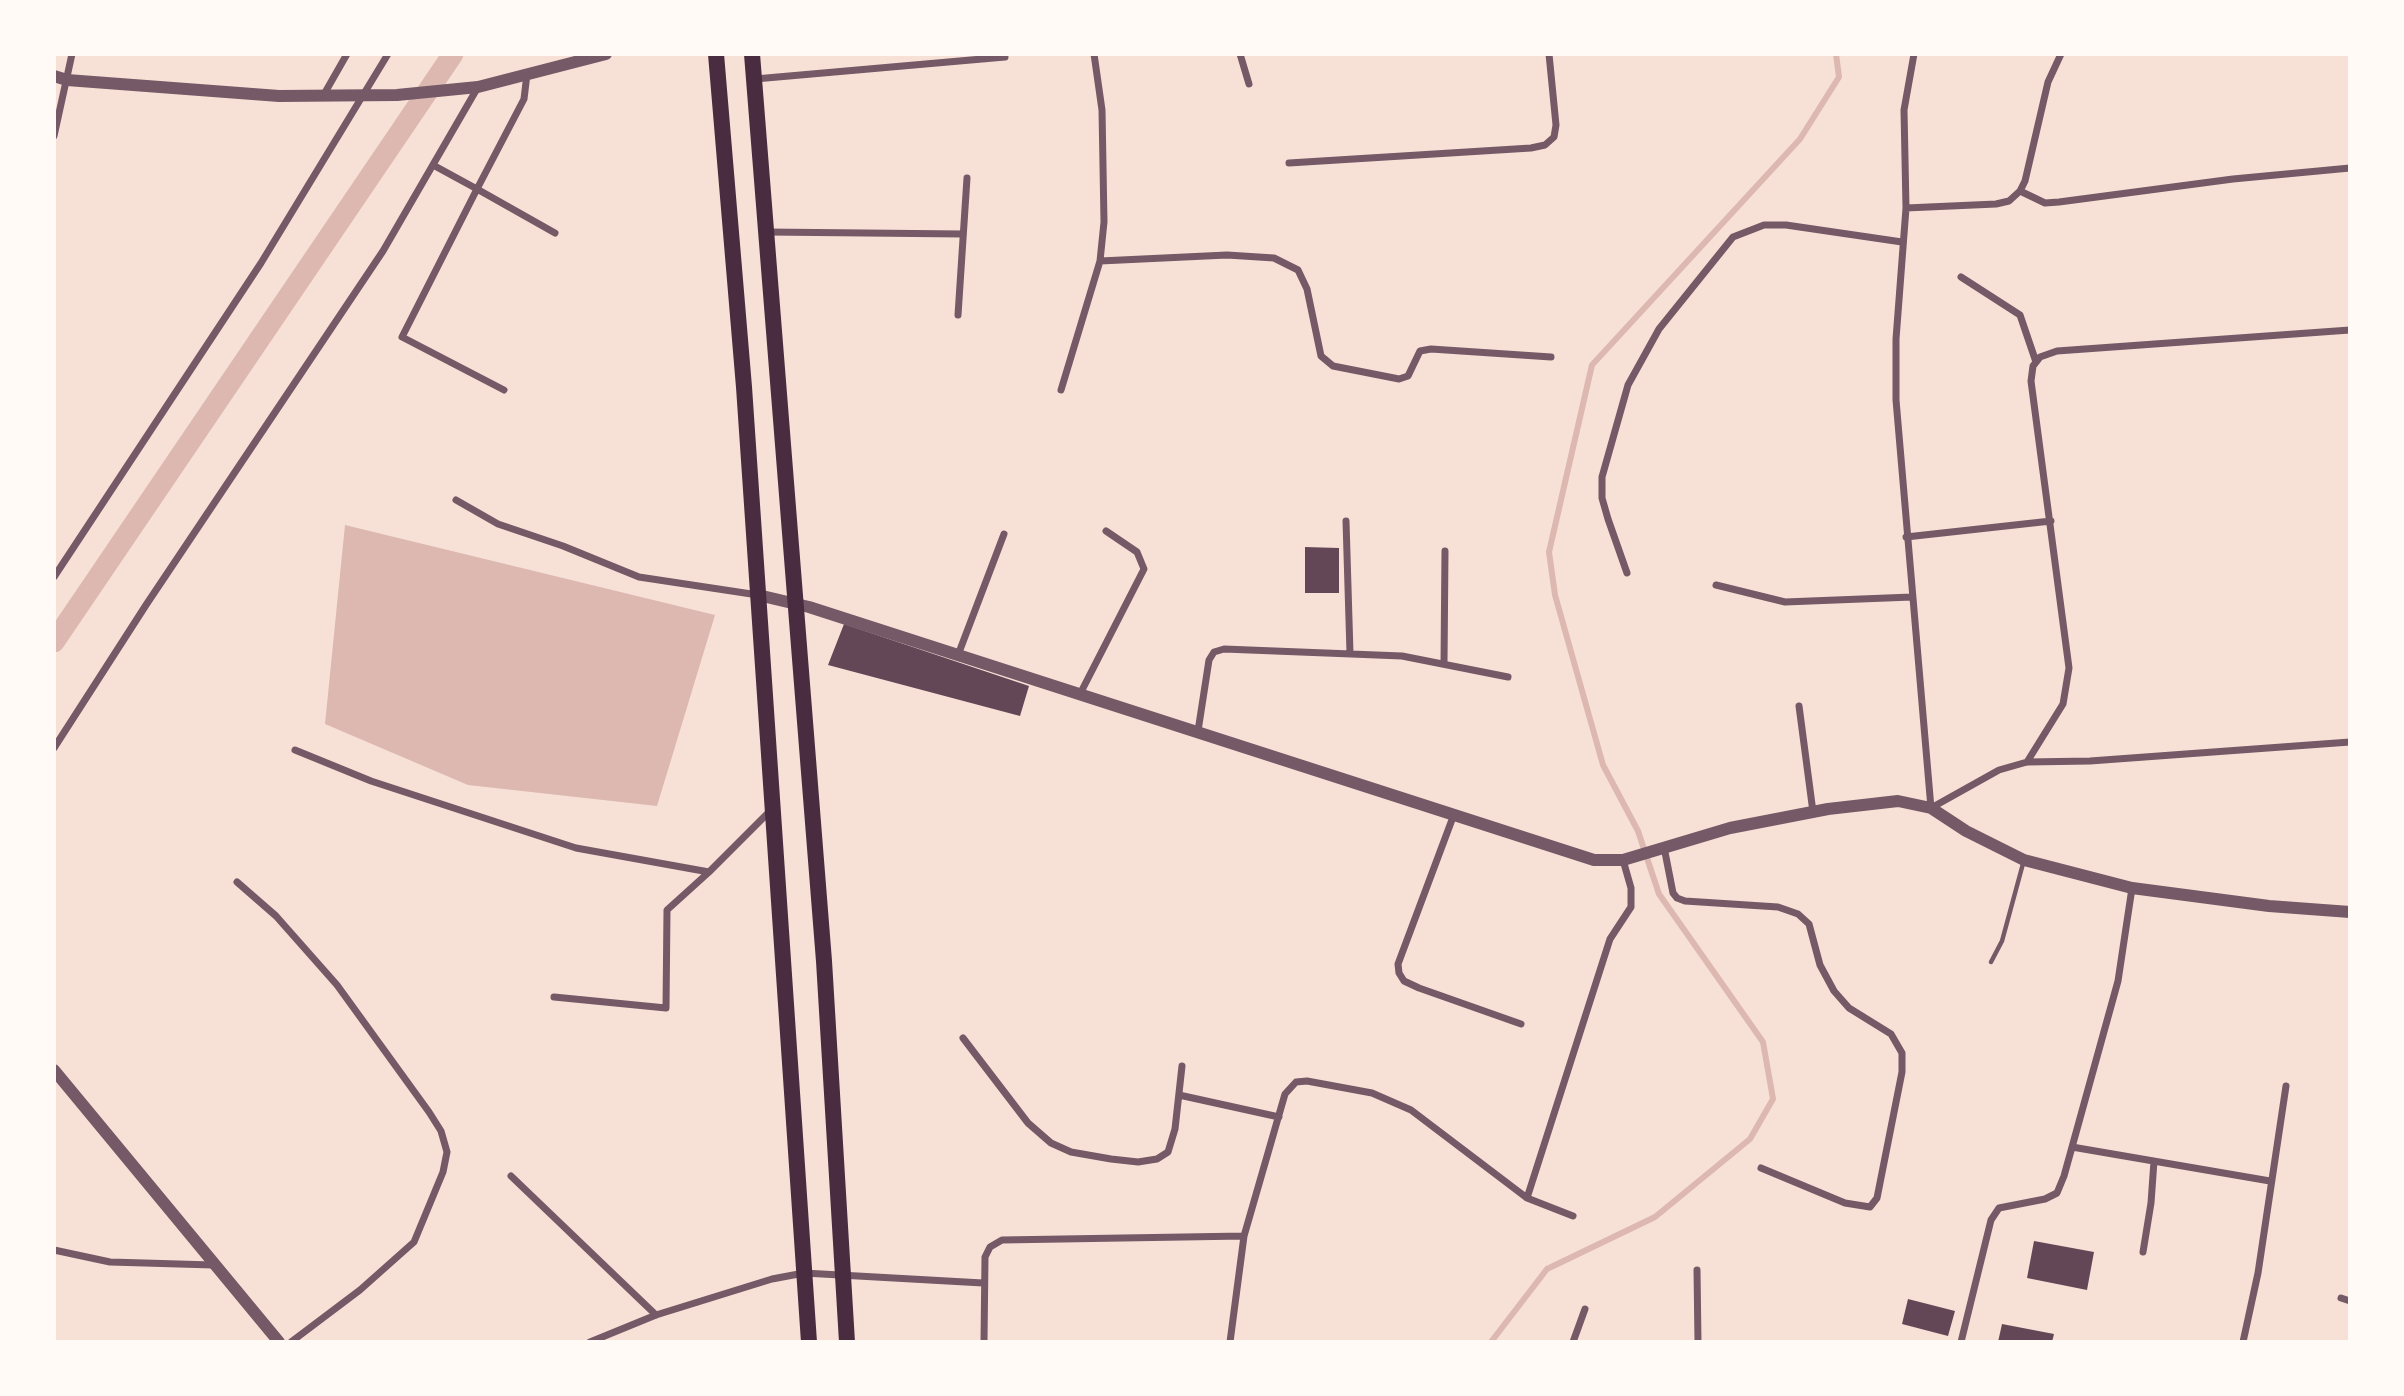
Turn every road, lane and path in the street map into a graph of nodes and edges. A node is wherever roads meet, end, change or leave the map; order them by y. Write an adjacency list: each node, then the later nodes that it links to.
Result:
1 (72, 54): 16 (street)
2 (347, 54): 20 (street)
3 (388, 54): 19 (street)
4 (606, 54): 13 (street)
5 (716, 54): 51 (main road)
6 (752, 54): 15 (main road)
7 (1094, 54): 33 (street)
8 (1240, 54): 17 (street)
9 (1549, 54): 22 (street)
10 (1914, 54): 28 (street)
11 (2061, 54): 27 (street)
12 (1005, 57): 15 (street)
13 (527, 74): 18 (street); 26 (street)
14 (54, 76): 16 (street)
15 (754, 79): 29 (main road)
16 (67, 80): 20 (street); 21 (street)
17 (1249, 84)
18 (478, 87): 19 (street); 23 (street)
19 (363, 96): 20 (street); 49 (street)
20 (323, 97)
21 (54, 135)
22 (1289, 163)
23 (433, 165): 26 (street); 62 (street)
24 (2350, 168): 27 (street)
25 (967, 178): 31 (street)
26 (477, 189): 30 (street); 39 (street)
27 (2020, 191): 28 (street)
28 (1906, 208): 32 (street)
29 (767, 232): 31 (street); 53 (main road)
30 (555, 233)
31 (963, 234): 35 (street)
32 (1902, 242): 46 (street); 48 (street)
33 (1100, 261): 37 (street); 40 (street)
34 (1961, 277): 38 (street)
35 (958, 315)
36 (2350, 330): 38 (street)
37 (1551, 357)
38 (2036, 362): 43 (street)
39 (504, 390)
40 (1061, 390)
41 (456, 500): 51 (street)
42 (1346, 521): 54 (street)
43 (2051, 521): 46 (street); 64 (street)
44 (1107, 531): 58 (street)
45 (1004, 534): 55 (street)
46 (1906, 537): 52 (street)
47 (1446, 551): 56 (street)
48 (1627, 573)
49 (54, 577)
50 (1716, 586): 52 (street)
51 (758, 596): 53 (street); 65 (main road)
52 (1912, 597): 66 (street)
53 (797, 604): 55 (street); 98 (main road)
54 (1350, 653): 56 (street); 60 (street)
55 (958, 655): 58 (street)
56 (1444, 664): 57 (street)
57 (1508, 677)
58 (1080, 694): 60 (street)
59 (1799, 706): 67 (street)
60 (1198, 731): 68 (street)
61 (2350, 742): 64 (street)
62 (54, 748)
63 (295, 750): 72 (street)
64 (2027, 761): 66 (street)
65 (772, 808): 72 (street); 97 (main road)
66 (1931, 808): 67 (street); 71 (street)
67 (1813, 812): 69 (street)
68 (1453, 817): 70 (street); 78 (street)
69 (1660, 849): 70 (street); 87 (street)
70 (1628, 858): 90 (street)
71 (2024, 860): 74 (street); 76 (lane)
72 (709, 872): 77 (street)
73 (237, 882): 103 (street)
74 (2132, 888): 75 (street); 85 (street)
75 (2350, 912)
76 (1991, 962)
77 (554, 997)
78 (1521, 1024)
79 (963, 1038): 83 (street)
80 (1182, 1066): 83 (street)
81 (54, 1070): 95 (street)
82 (2287, 1086): 89 (street)
83 (1179, 1095): 84 (street)
84 (1279, 1117): 90 (street); 92 (street)
85 (2072, 1147): 86 (street); 111 (street)
86 (2154, 1161): 89 (street); 94 (street)
87 (1761, 1168)
88 (511, 1176): 101 (street)
89 (2270, 1181): 112 (street)
90 (1527, 1198): 91 (street)
91 (1573, 1216)
92 (1244, 1236): 99 (street); 108 (street)
93 (54, 1250): 95 (street)
94 (2143, 1252)
95 (215, 1265): 102 (street)
96 (1697, 1270): 110 (street)
97 (804, 1273): 98 (street); 101 (street); 105 (main road)
98 (844, 1275): 99 (street); 106 (main road)
99 (983, 1283): 107 (street)
100 (1585, 1308): 109 (street)
101 (656, 1315): 104 (street)
102 (279, 1342)
103 (290, 1342)
104 (590, 1342)
105 (809, 1342)
106 (847, 1342)
107 (984, 1342)
108 (1230, 1342)
109 (1573, 1342)
110 (1698, 1342)
111 (1961, 1342)
112 (2244, 1342)

